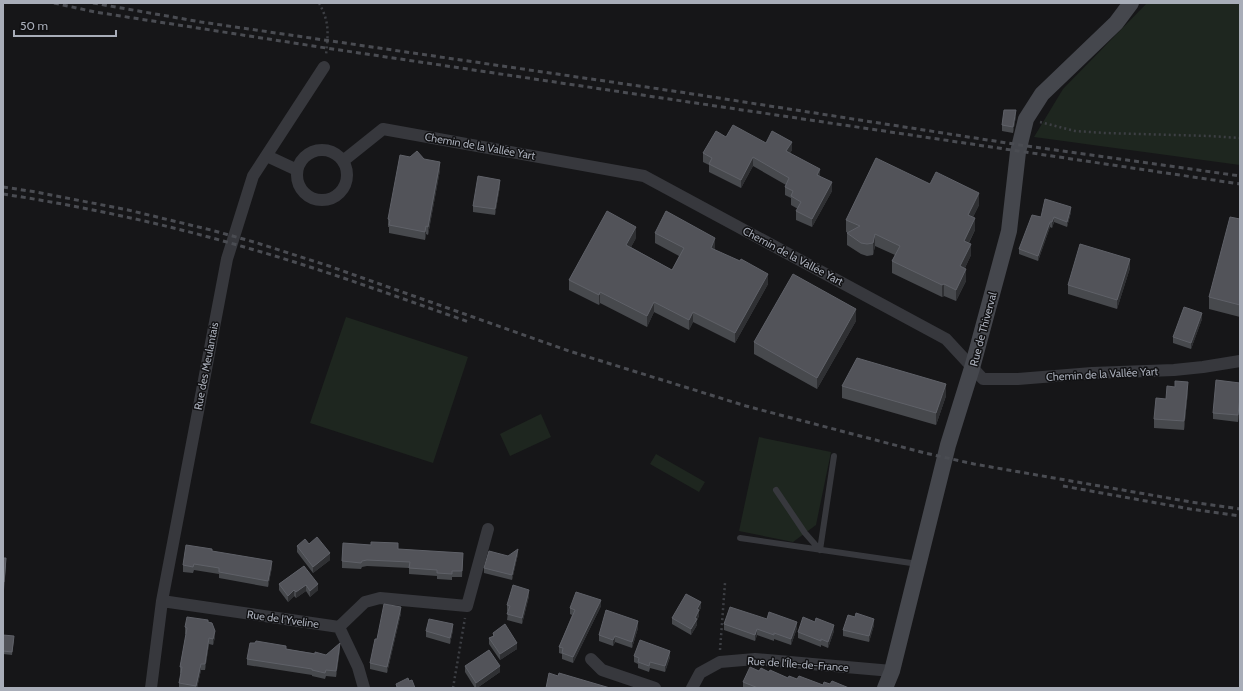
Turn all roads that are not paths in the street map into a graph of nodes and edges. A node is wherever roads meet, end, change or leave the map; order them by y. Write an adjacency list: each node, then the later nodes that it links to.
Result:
1 (1131, 3): 7 (street, Rue de Thiverval)
2 (324, 67): 3 (street, Rue des Meulantais)
3 (267, 156): 5 (street); 14 (street, Rue des Meulantais)
4 (343, 161): 5 (street); 5 (street); 7 (street, Chemin de la Vallée Yart)
5 (297, 170)
6 (1240, 361): 7 (street, Chemin de la Vallée Yart)
7 (972, 368): 13 (street, Rue de Thiverval)
8 (834, 456): 12 (lane)
9 (776, 490): 12 (lane)
10 (488, 529): 15 (street)
11 (740, 538): 12 (lane)
12 (820, 550): 13 (lane)
13 (919, 564): 17 (street, Rue de Thiverval)
14 (162, 601): 15 (street, Rue de l'Yveline); 18 (street, Rue des Meulantais)
15 (339, 627): 19 (street)
16 (592, 659): 20 (street)
17 (892, 671): 21 (street, Rue de l'Île-de-France); 22 (street, Rue de Thiverval)
18 (151, 688)
19 (364, 688)
20 (655, 688)
21 (692, 688)
22 (885, 688)

